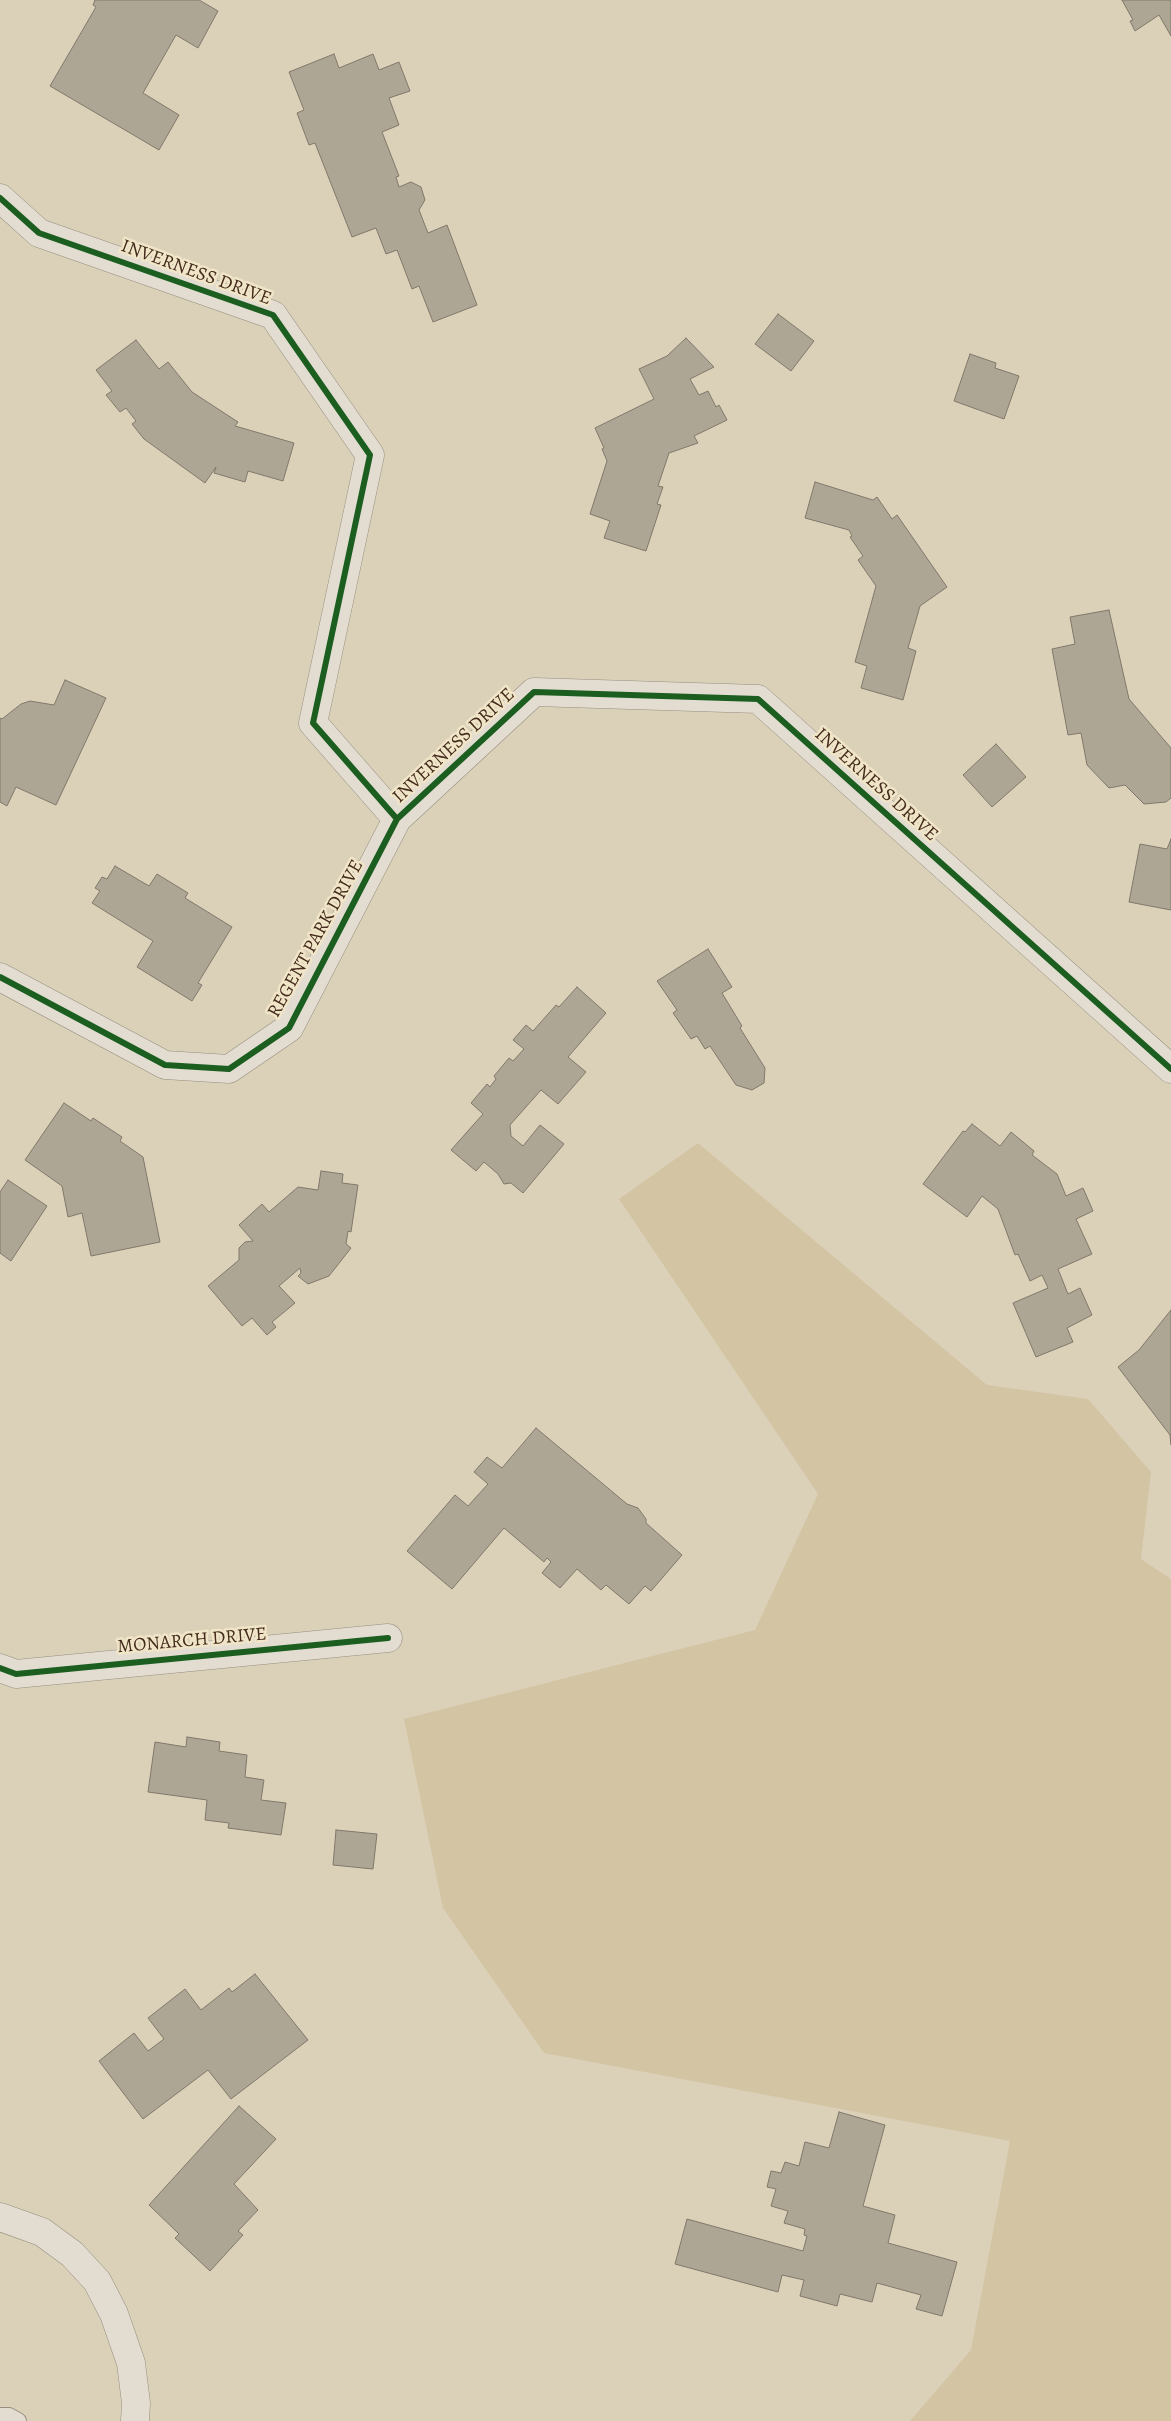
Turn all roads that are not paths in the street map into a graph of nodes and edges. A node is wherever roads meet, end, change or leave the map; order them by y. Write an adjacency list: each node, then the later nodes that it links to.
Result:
1 (0, 198): 2 (street, INVERNESS DRIVE)
2 (397, 819): 3 (street, REGENT PARK DRIVE); 4 (street, INVERNESS DRIVE)
3 (0, 977)
4 (1171, 1069)
5 (388, 1638): 6 (street, MONARCH DRIVE)
6 (0, 1668)
7 (0, 2217): 10 (street)
8 (0, 2416): 9 (lane)
9 (18, 2421)
10 (134, 2421)

